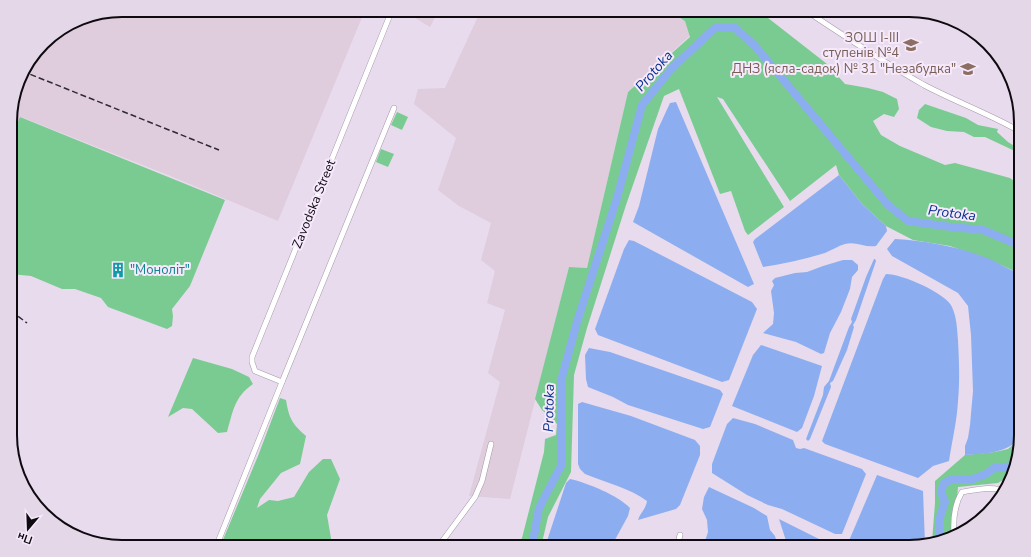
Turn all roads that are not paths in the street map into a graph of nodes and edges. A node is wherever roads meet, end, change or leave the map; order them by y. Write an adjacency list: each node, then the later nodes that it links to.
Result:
1 (389, 17): 5 (street, Zavodska Street)
2 (816, 17): 4 (street)
3 (394, 108): 5 (street)
4 (1014, 128)
5 (282, 382): 10 (street)
6 (491, 444): 11 (street)
7 (999, 490): 8 (street)
8 (954, 530)
9 (680, 535): 12 (street)
10 (219, 540)
11 (443, 540)
12 (679, 540)

